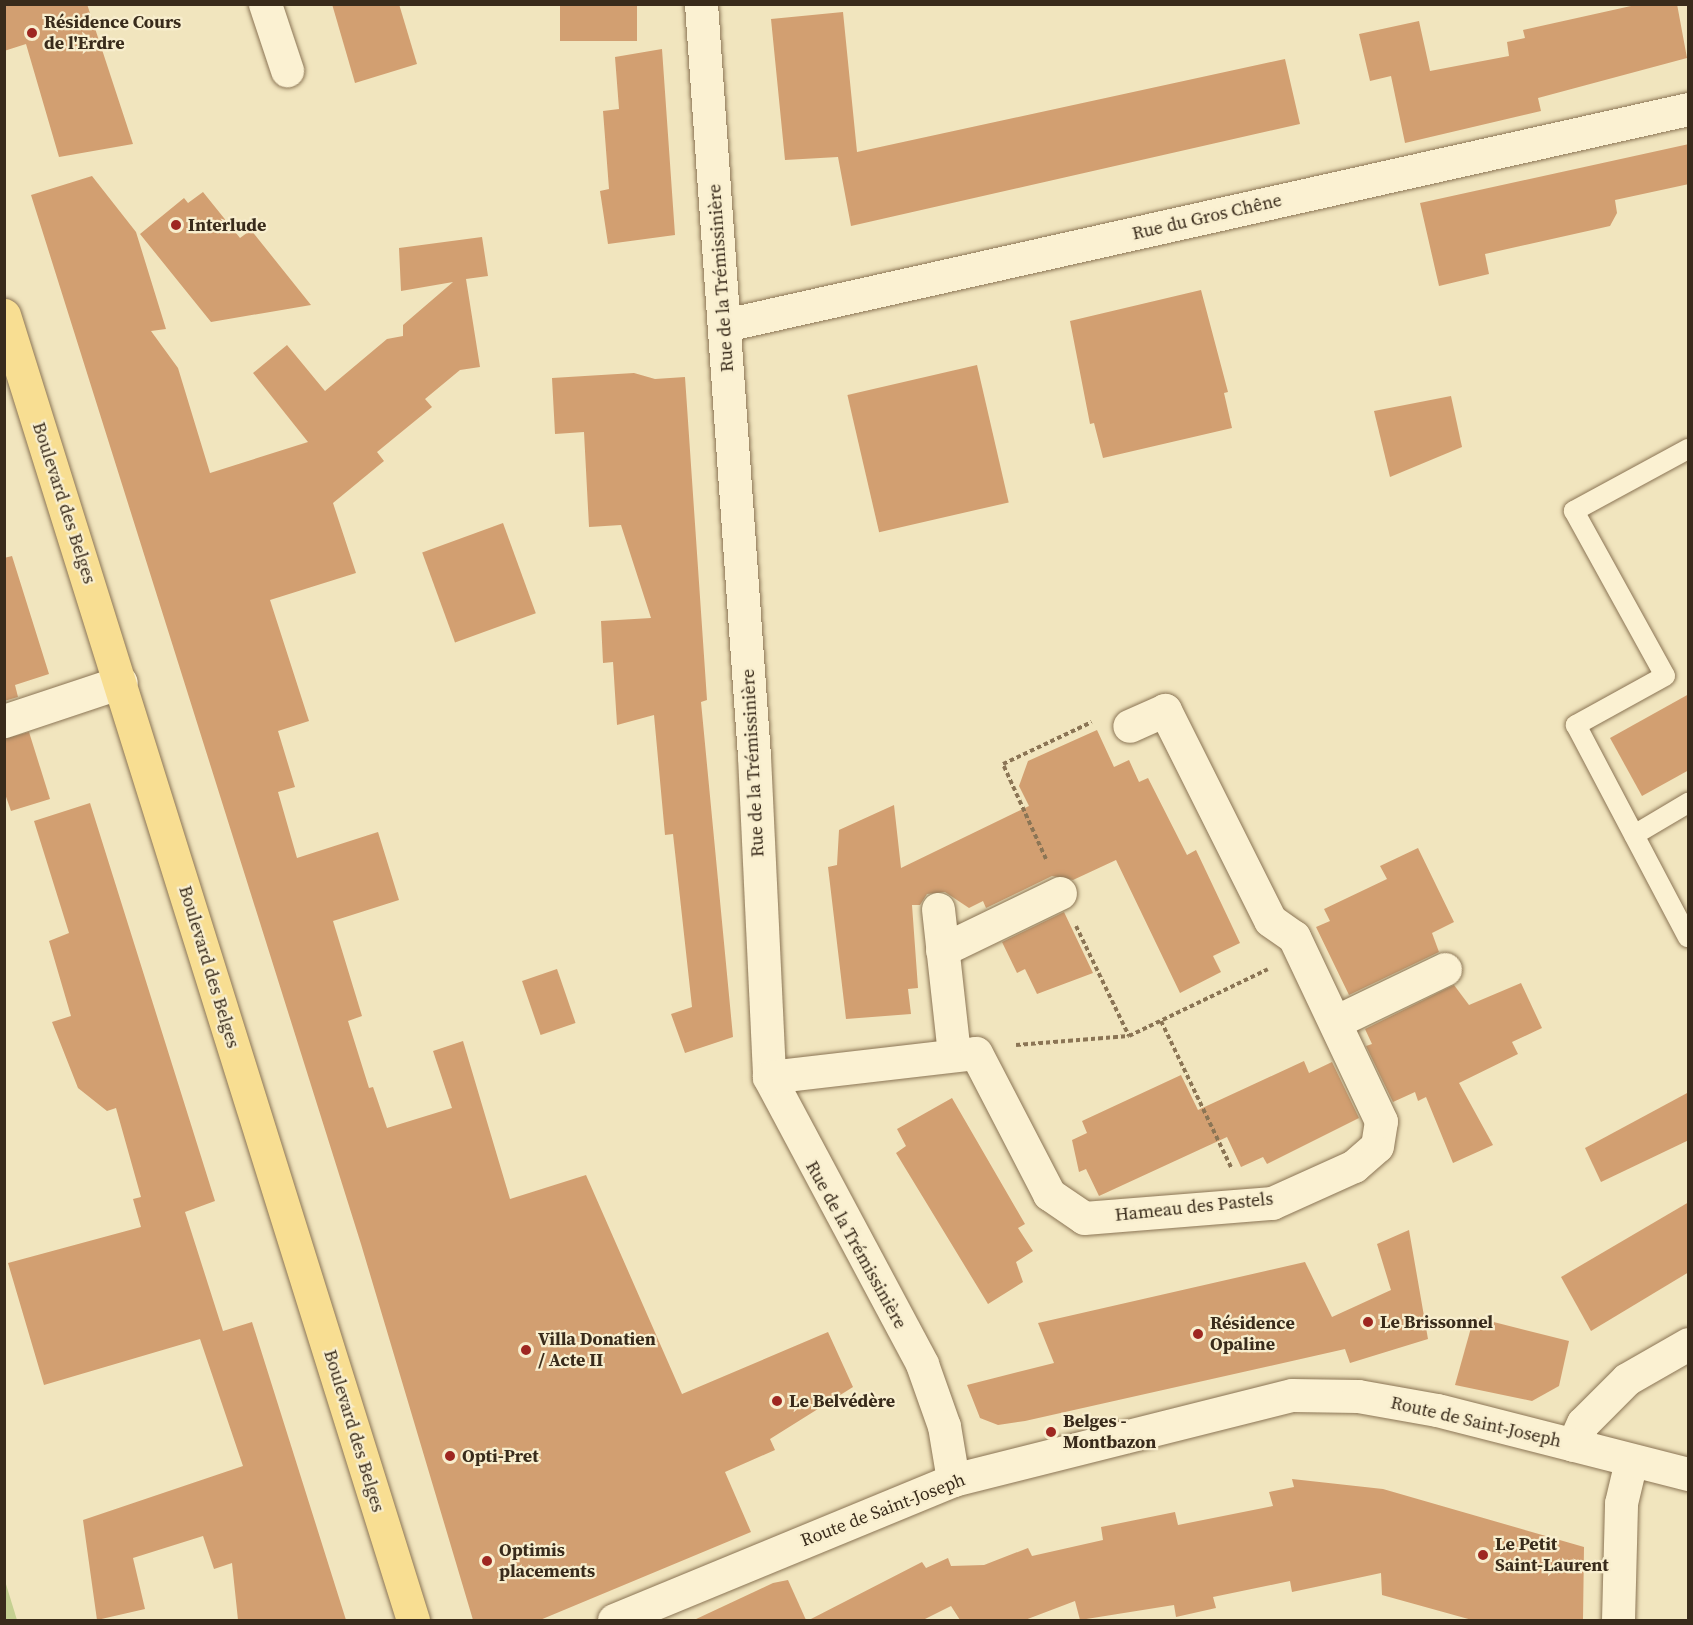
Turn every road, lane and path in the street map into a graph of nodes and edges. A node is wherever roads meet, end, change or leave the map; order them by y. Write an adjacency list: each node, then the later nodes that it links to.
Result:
1 (265, 4): 3 (street)
2 (700, 4): 6 (street, Rue de la Trémissinière)
3 (287, 70)
4 (1689, 109): 6 (street, Rue du Gros Chêne)
5 (4, 315): 8 (main road, Boulevard des Belges)
6 (725, 325): 23 (street, Rue de la Trémissinière)
7 (1689, 449): 12 (lane)
8 (121, 682): 9 (street); 30 (main road, Boulevard des Belges)
9 (4, 721)
10 (1129, 726): 13 (path); 17 (street, Hameau des Pastels)
11 (1689, 803): 12 (lane)
12 (1634, 835): 15 (lane)
13 (1060, 893): 16 (street); 21 (path)
14 (938, 909): 16 (street, Hameau des Pastels)
15 (1689, 938)
16 (942, 950): 22 (street, Hameau des Pastels)
17 (1301, 953): 19 (path); 20 (street, Hameau des Pastels)
18 (1444, 969): 20 (street)
19 (1161, 1021): 21 (path); 24 (path)
20 (1335, 1022): 24 (street, Hameau des Pastels)
21 (1129, 1036): 22 (path)
22 (965, 1054): 23 (street); 24 (street, Hameau des Pastels)
23 (769, 1077): 29 (street, Rue de la Trémissinière)
24 (1250, 1205)
25 (1689, 1344): 26 (street)
26 (1572, 1445): 27 (street, Route de Saint-Joseph); 29 (street, Route de Saint-Joseph)
27 (1631, 1461): 28 (street, Route de Saint-Joseph); 32 (street)
28 (1689, 1474)
29 (953, 1480): 31 (street, Route de Saint-Joseph)
30 (413, 1620)
31 (614, 1620)
32 (1618, 1620)

